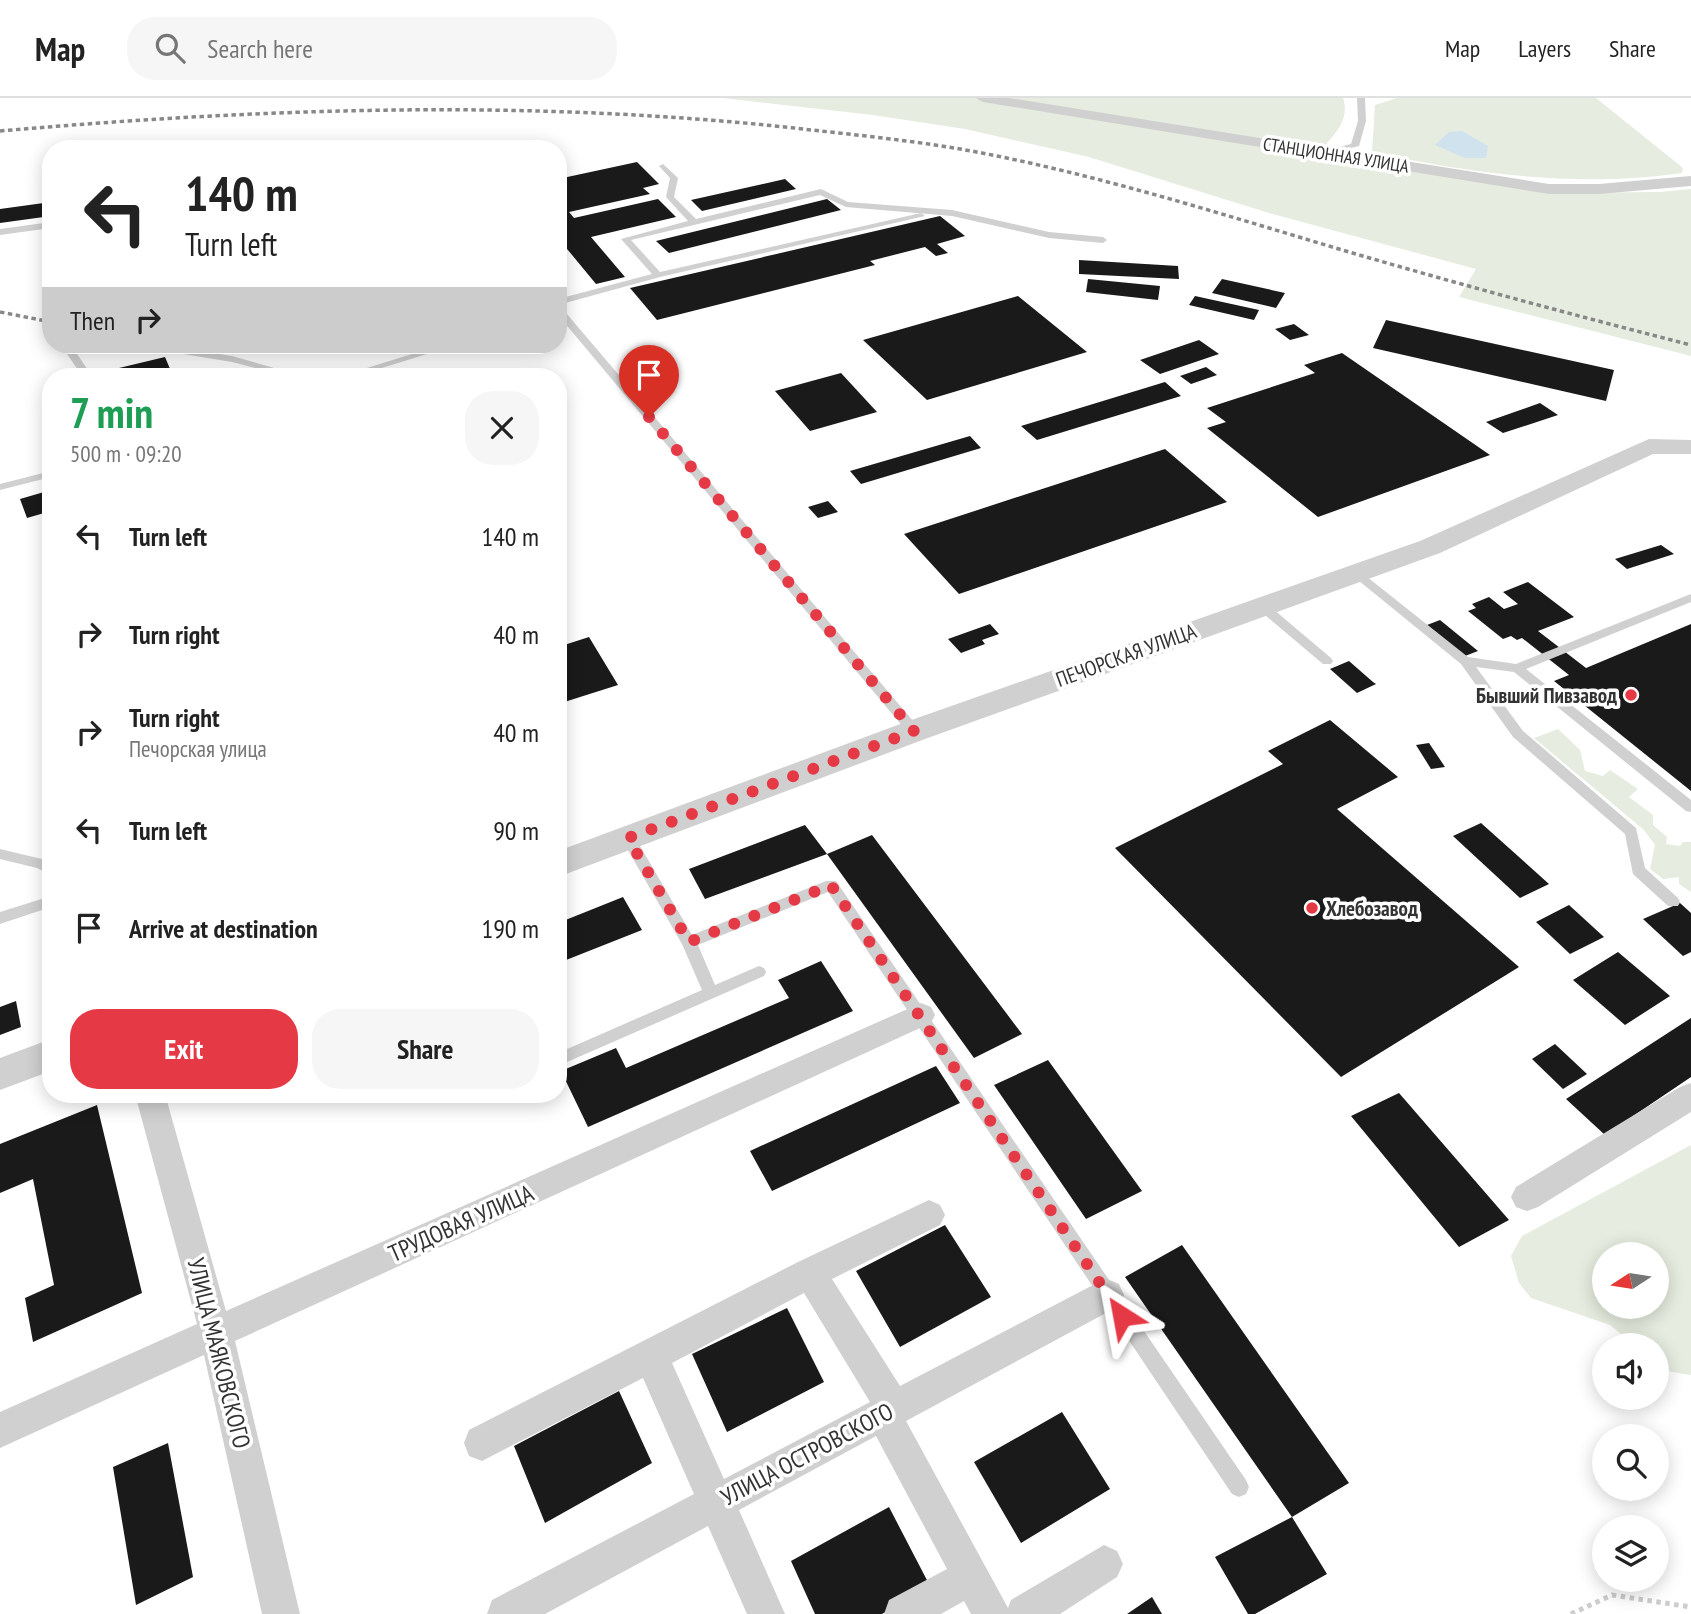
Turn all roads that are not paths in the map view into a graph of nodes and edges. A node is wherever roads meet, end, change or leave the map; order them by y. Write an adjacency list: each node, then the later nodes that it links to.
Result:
1 (983, 98): 3 (street, СТАНЦИОННАЯ УЛИЦА)
2 (1361, 98): 3 (lane)
3 (1325, 153): 5 (street, СТАНЦИОННАЯ УЛИЦА)
4 (663, 166): 7 (lane)
5 (1691, 181)
6 (936, 212): 7 (lane); 10 (lane); 11 (lane)
7 (694, 222): 11 (lane)
8 (42, 226): 9 (lane)
9 (0, 232)
10 (1103, 240)
11 (658, 275): 12 (lane)
12 (567, 306)
13 (567, 319): 27 (lane)
14 (200, 354): 16 (lane)
15 (421, 354): 17 (lane)
16 (267, 368)
17 (373, 368)
18 (1691, 447): 21 (street, ПЕЧОРСКАЯ УЛИЦА)
19 (42, 476): 20 (lane)
20 (0, 487)
21 (1357, 573): 23 (street, ПЕЧОРСКАЯ УЛИЦА); 25 (lane)
22 (1691, 598): 26 (lane)
23 (1262, 607): 24 (lane); 27 (street, ПЕЧОРСКАЯ УЛИЦА)
24 (1327, 661)
25 (1465, 661): 26 (lane); 33 (lane)
26 (1517, 667): 28 (lane)
27 (914, 731): 29 (street, ПЕЧОРСКАЯ УЛИЦА)
28 (1691, 807)
29 (628, 838): 31 (street, ПЕЧОРСКАЯ УЛИЦА); 36 (lane)
30 (0, 854): 32 (lane)
31 (567, 861)
32 (42, 865)
33 (1673, 902)
34 (42, 904): 35 (lane)
35 (0, 918)
36 (689, 942): 38 (lane); 39 (lane)
37 (759, 972): 38 (lane)
38 (711, 993): 40 (lane)
39 (921, 1015): 48 (lane); 49 (street, ТРУДОВАЯ УЛИЦА)
40 (567, 1056)
41 (42, 1058): 42 (street)
42 (0, 1074)
43 (1691, 1096): 45 (street)
44 (152, 1103): 49 (street, УЛИЦА МАЯКОВСКОГО)
45 (1527, 1197)
46 (929, 1215): 47 (street)
47 (810, 1273): 50 (street); 51 (street)
48 (1107, 1295): 51 (street, УЛИЦА ОСТРОВСКОГО); 54 (lane)
49 (216, 1334): 52 (street, ТРУДОВАЯ УЛИЦА); 58 (street, УЛИЦА МАЯКОВСКОГО)
50 (651, 1356): 53 (street); 55 (street)
51 (888, 1411): 55 (street, УЛИЦА ОСТРОВСКОГО); 57 (street)
52 (0, 1430)
53 (482, 1443)
54 (1239, 1487)
55 (717, 1502): 59 (street, УЛИЦА ОСТРОВСКОГО); 60 (street)
56 (1104, 1564): 63 (street)
57 (970, 1577): 61 (street); 62 (street)
58 (281, 1614)
59 (506, 1614)
60 (766, 1614)
61 (903, 1614)
62 (992, 1614)
63 (1025, 1614)

